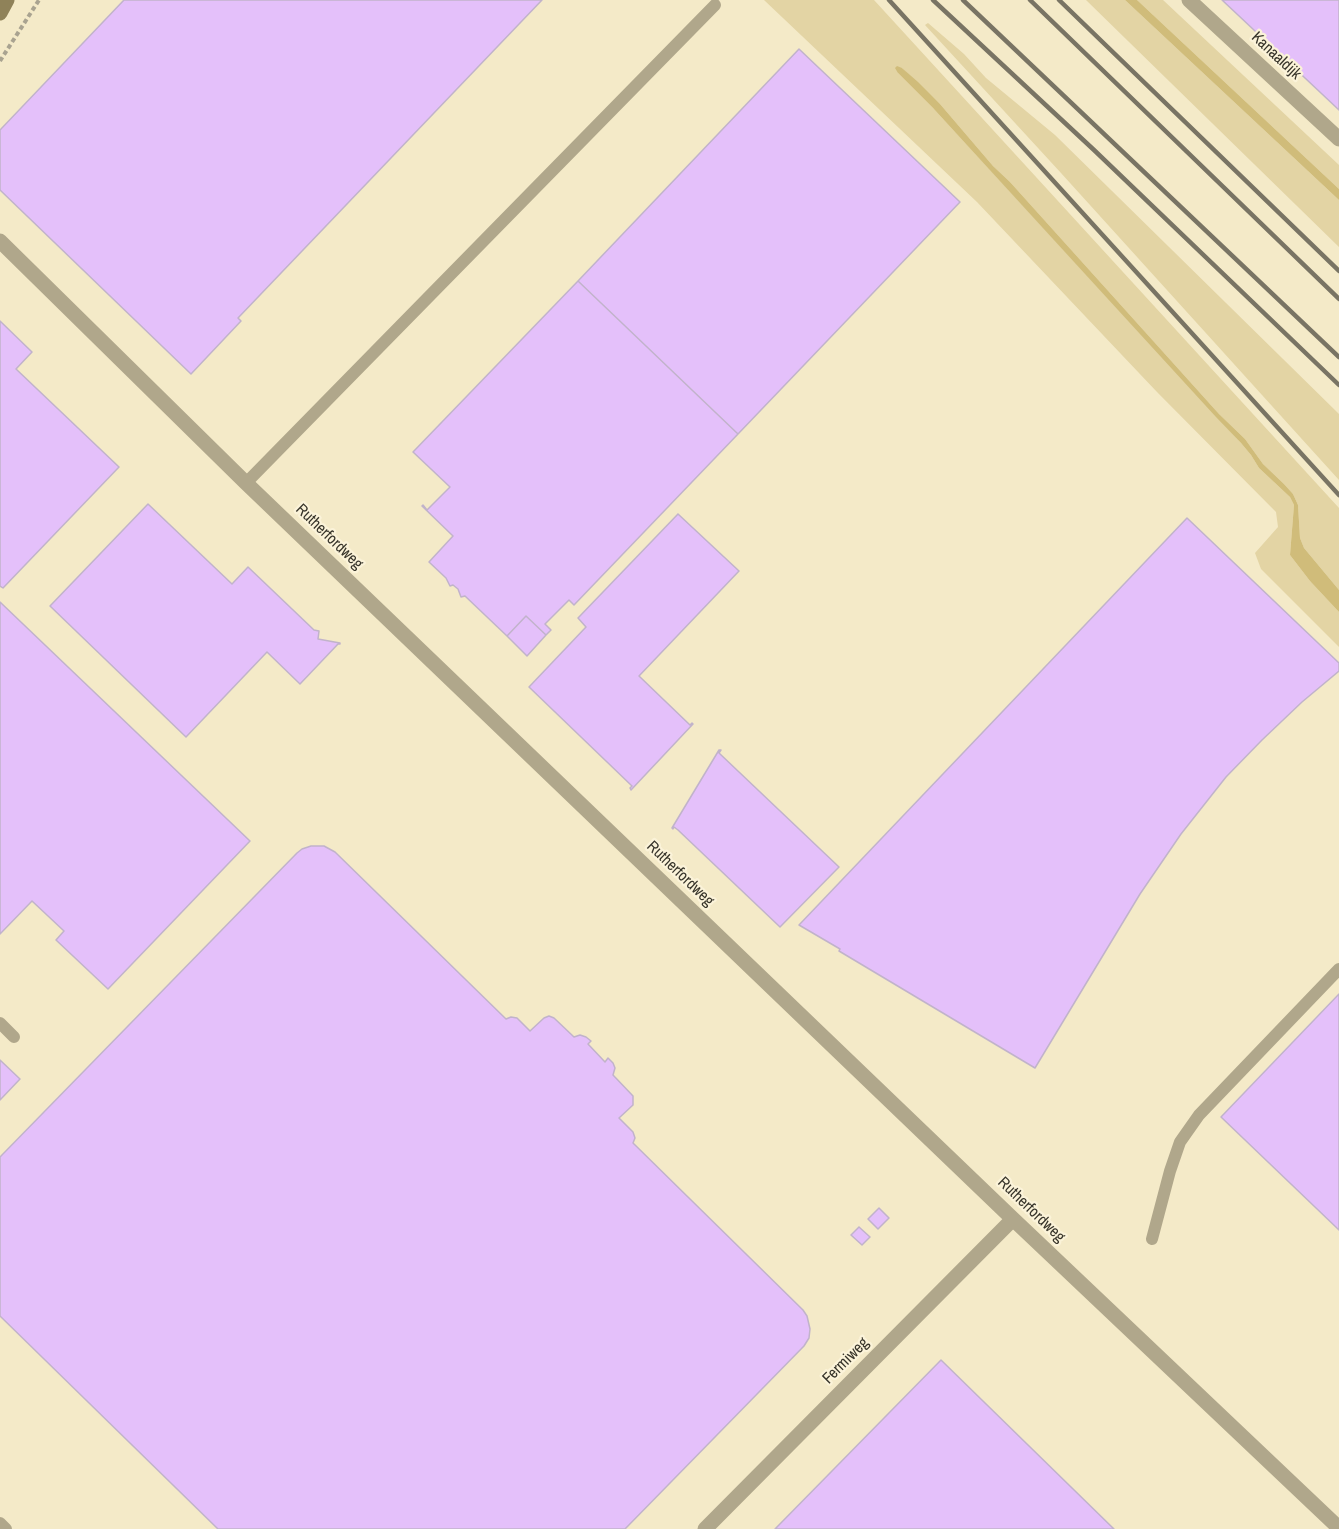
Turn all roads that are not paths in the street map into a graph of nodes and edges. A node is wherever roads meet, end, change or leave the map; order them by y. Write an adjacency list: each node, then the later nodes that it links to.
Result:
1 (8, 0): 4 (street)
2 (1189, 0): 5 (street, Kanaaldijk)
3 (715, 5): 7 (lane)
4 (0, 13)
5 (1339, 139)
6 (0, 241): 7 (street, Rutherfordweg)
7 (246, 483): 11 (street, Rutherfordweg)
8 (1339, 969): 12 (lane)
9 (0, 1023): 10 (lane)
10 (15, 1037)
11 (1013, 1219): 14 (street, Rutherfordweg); 16 (street, Fermiweg)
12 (1152, 1239)
13 (0, 1523): 15 (lane)
14 (1339, 1528)
15 (6, 1529)
16 (705, 1529)

